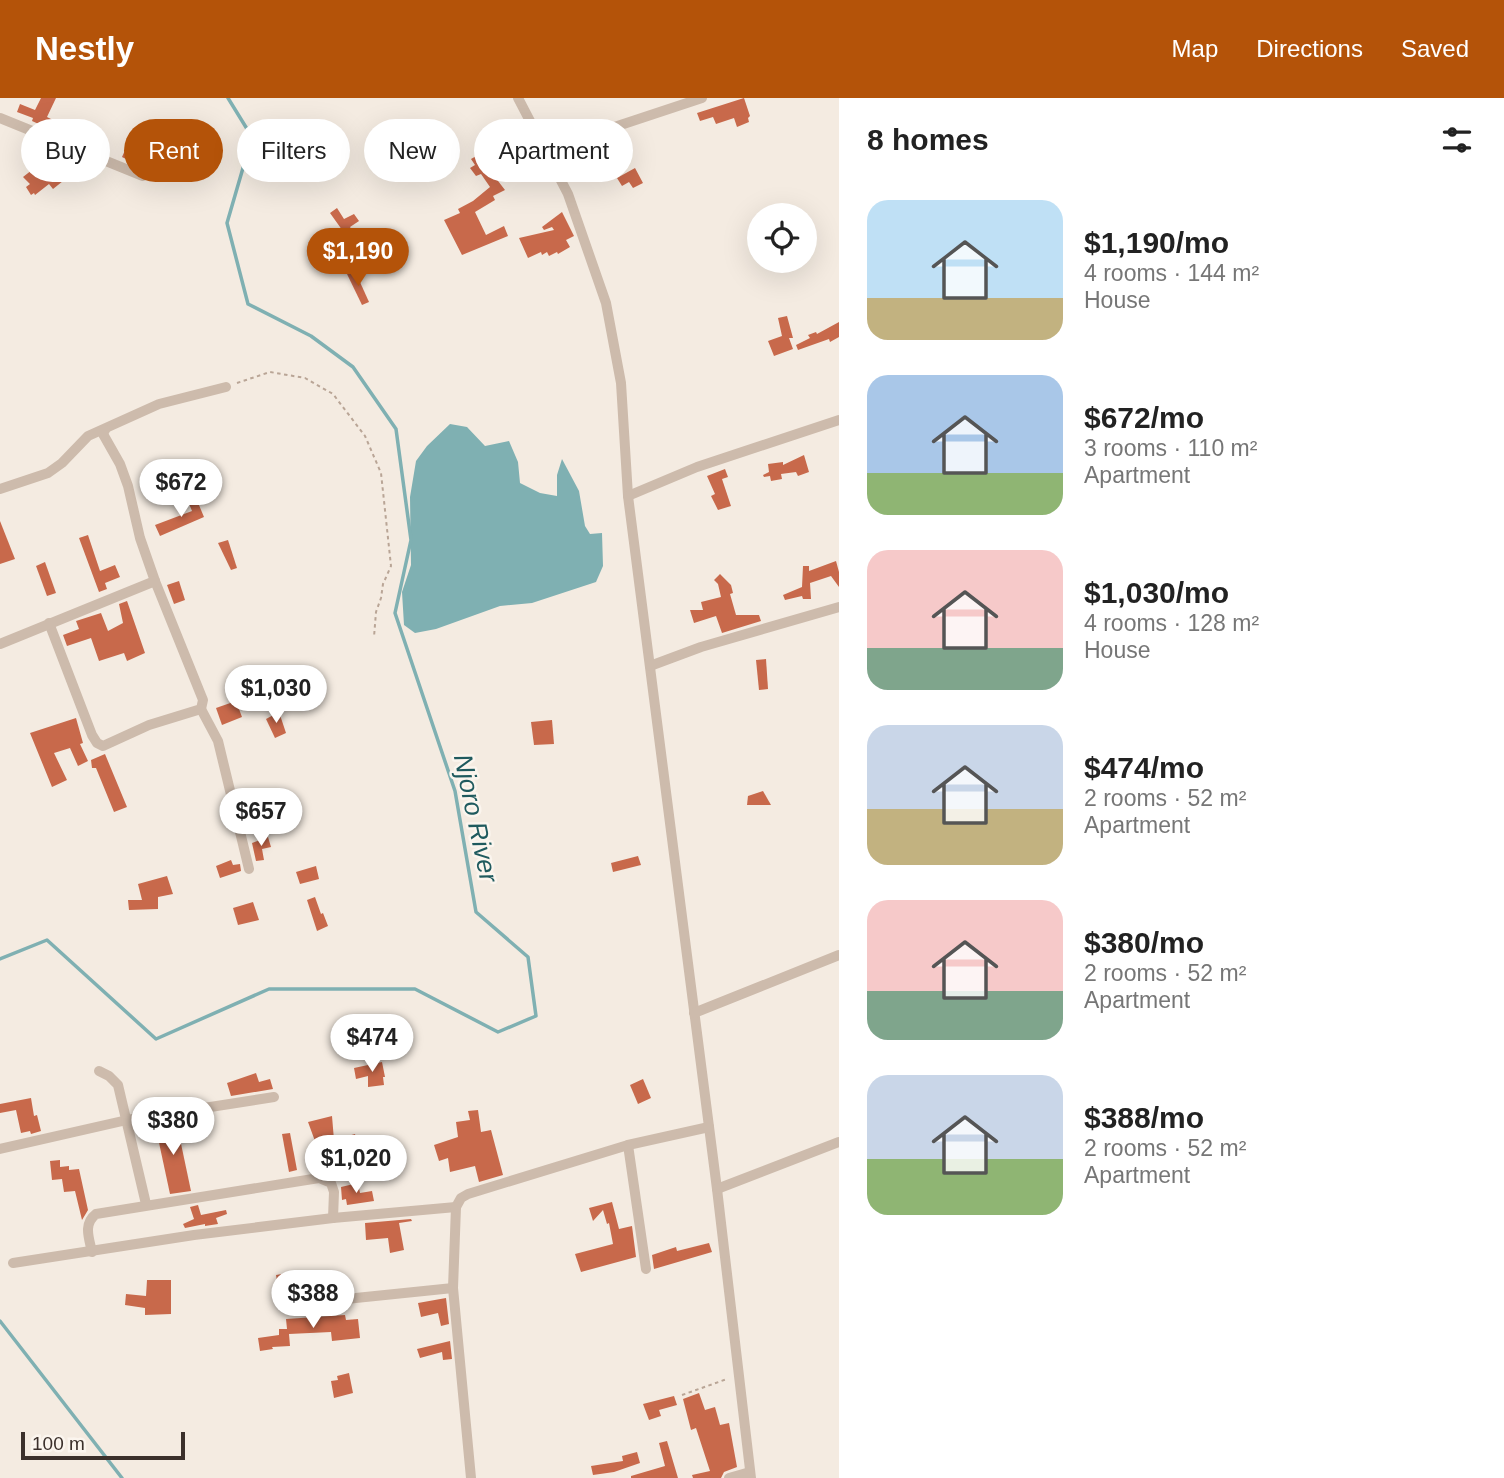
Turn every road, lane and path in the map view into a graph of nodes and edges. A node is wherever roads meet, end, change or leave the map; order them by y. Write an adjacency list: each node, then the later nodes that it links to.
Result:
1 (518, 98): 4 (street)
2 (702, 98): 5 (street)
3 (0, 118): 6 (street)
4 (529, 119)
5 (633, 121)
6 (124, 168)
7 (562, 182): 12 (street)
8 (226, 387): 10 (street); 16 (path)
9 (839, 420): 12 (street)
10 (105, 430): 11 (street); 13 (street)
11 (0, 489)
12 (628, 496): 18 (street)
13 (155, 581): 15 (street); 19 (street)
14 (839, 607): 18 (street)
15 (49, 623): 17 (street); 19 (street)
16 (374, 637)
17 (0, 644)
18 (650, 666): 22 (street)
19 (201, 709): 20 (street)
20 (248, 869)
21 (839, 955): 22 (street)
22 (694, 1013): 26 (street)
23 (99, 1071): 25 (street)
24 (274, 1097): 25 (street)
25 (127, 1120): 29 (street); 31 (street)
26 (709, 1127): 28 (street); 30 (street)
27 (839, 1142): 30 (street)
28 (628, 1145): 32 (street); 36 (street)
29 (1, 1149)
30 (717, 1189): 39 (street)
31 (146, 1204): 33 (street); 34 (street)
32 (456, 1207): 33 (street); 37 (street)
33 (333, 1218): 34 (street)
34 (92, 1252): 35 (street)
35 (13, 1262)
36 (646, 1269)
37 (453, 1288): 38 (street); 42 (street)
38 (346, 1299)
39 (739, 1377): 40 (path); 41 (street)
40 (682, 1395)
41 (750, 1475): 43 (street)
42 (467, 1478)
43 (729, 1478)

